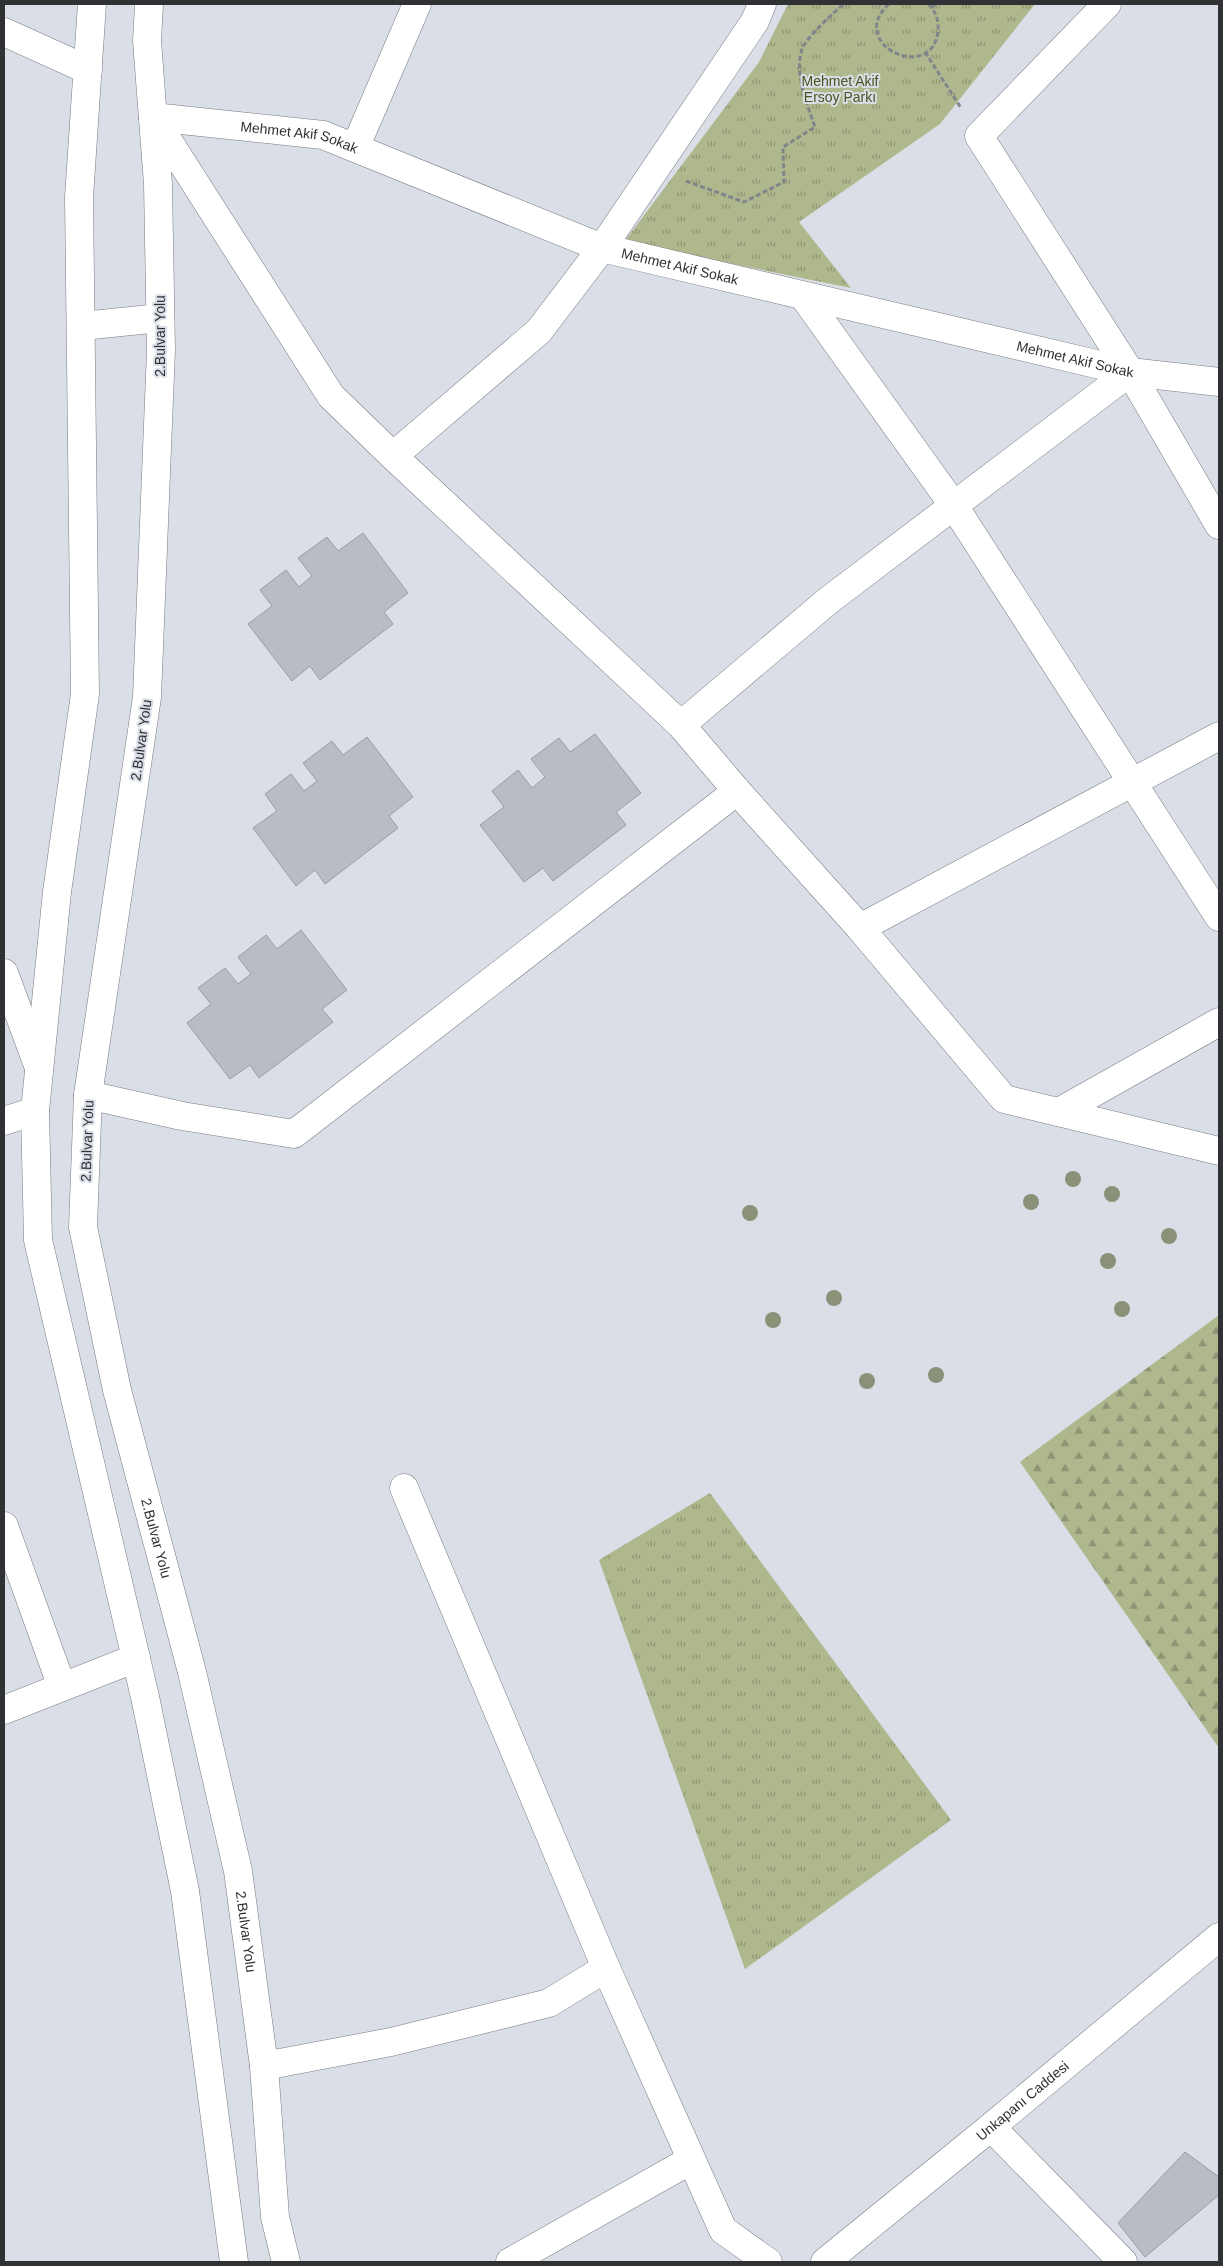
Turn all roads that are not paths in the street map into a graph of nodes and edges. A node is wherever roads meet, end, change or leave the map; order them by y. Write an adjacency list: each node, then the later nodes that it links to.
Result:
1 (92, 4): 7 (street)
2 (149, 4): 8 (street, 2.Bulvar Yolu)
3 (417, 4): 9 (street)
4 (762, 4): 10 (street)
5 (1107, 4): 14 (street)
6 (4, 32): 7 (street)
7 (88, 70): 13 (street)
8 (153, 117): 9 (street, Mehmet Akif Sokak); 12 (street, 2.Bulvar Yolu); 16 (street)
9 (355, 148): 10 (street, Mehmet Akif Sokak)
10 (602, 248): 11 (street, Mehmet Akif Sokak); 16 (street)
11 (804, 297): 14 (street, Mehmet Akif Sokak); 17 (street)
12 (160, 318): 13 (street); 28 (street, 2.Bulvar Yolu)
13 (82, 326): 27 (street)
14 (1130, 372): 15 (street, Mehmet Akif Sokak); 17 (street); 18 (street)
15 (1219, 382)
16 (393, 456): 19 (street)
17 (954, 506): 19 (street); 21 (street)
18 (1219, 525)
19 (681, 725): 22 (street)
20 (1219, 736): 21 (street)
21 (1134, 782): 23 (street); 24 (street)
22 (737, 792): 24 (street); 28 (street)
23 (1219, 917)
24 (860, 928): 30 (street)
25 (4, 972): 27 (street)
26 (1219, 1022): 30 (street)
27 (39, 1068): 29 (street)
28 (88, 1095): 40 (street, 2.Bulvar Yolu)
29 (35, 1112): 31 (street); 35 (street)
30 (1060, 1112): 32 (street)
31 (4, 1121)
32 (1219, 1151)
33 (404, 1488): 39 (street)
34 (4, 1526): 36 (street)
35 (136, 1658): 36 (street); 43 (street)
36 (62, 1687): 37 (street)
37 (4, 1710)
38 (1215, 1947): 41 (street, Unkapanı Caddesi)
39 (606, 1968): 40 (street); 42 (street)
40 (264, 2066): 44 (street, 2.Bulvar Yolu)
41 (991, 2128): 47 (street, Unkapanı Caddesi); 48 (street)
42 (691, 2160): 45 (street); 46 (street)
43 (234, 2262)
44 (286, 2262)
45 (510, 2262)
46 (768, 2262)
47 (825, 2262)
48 (1123, 2262)

